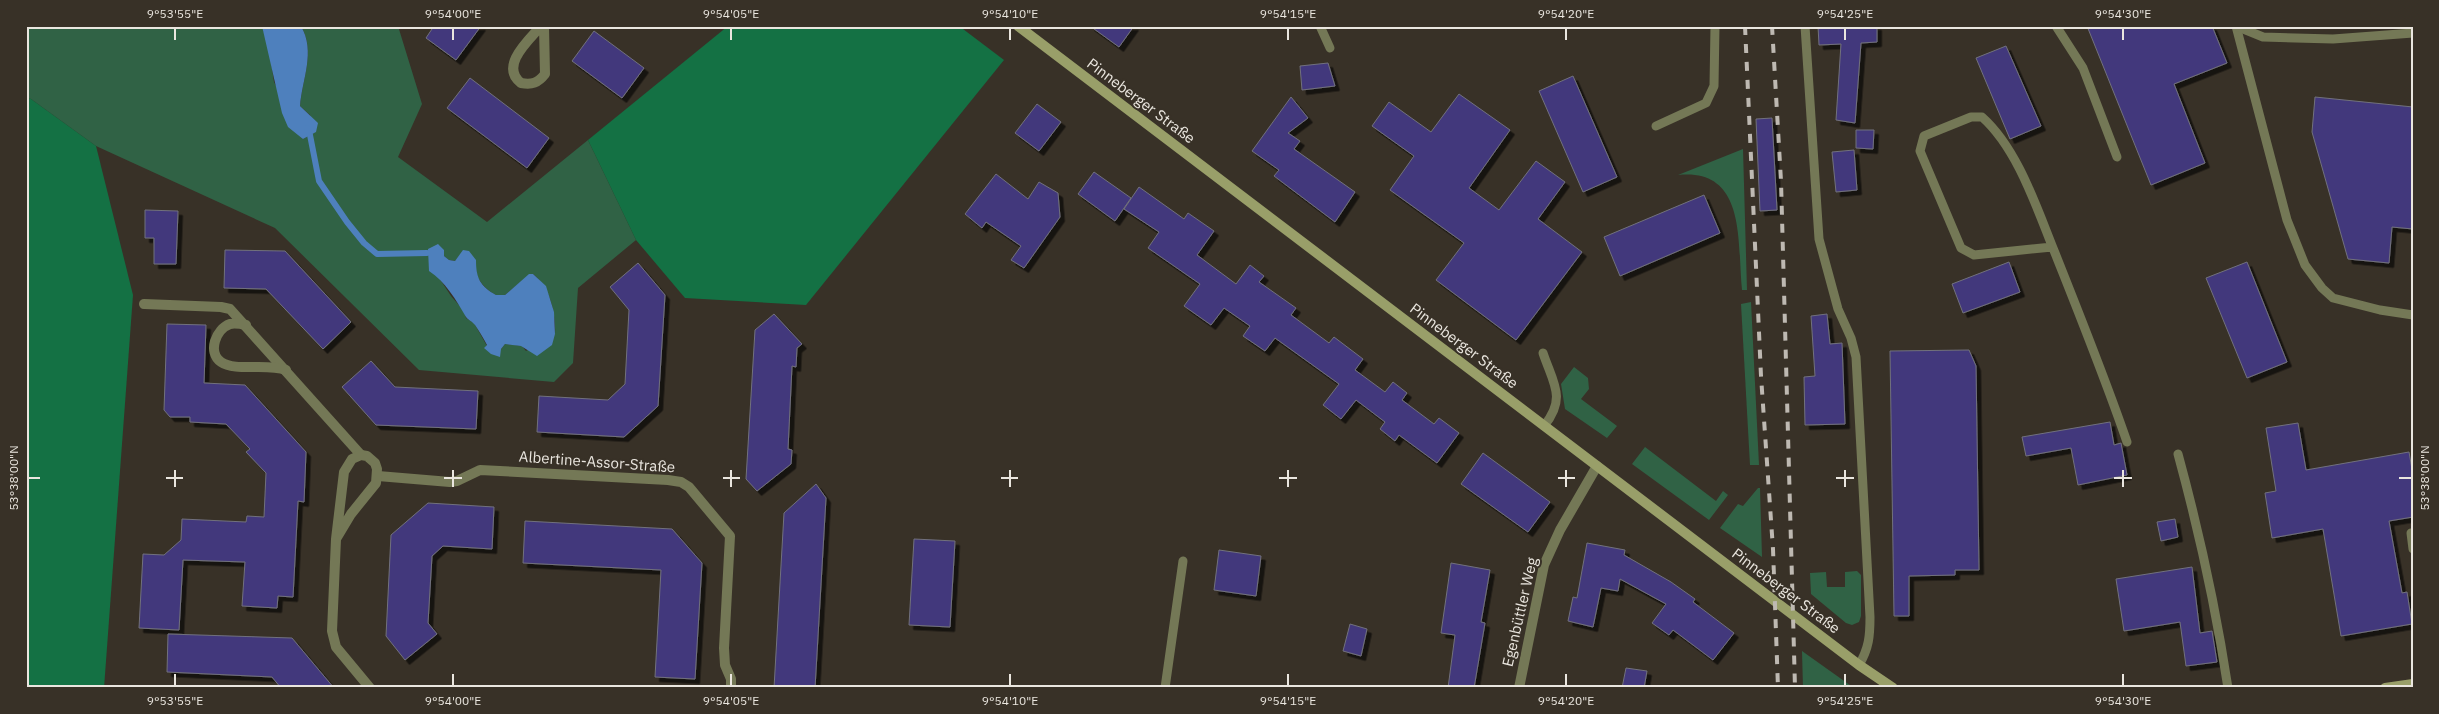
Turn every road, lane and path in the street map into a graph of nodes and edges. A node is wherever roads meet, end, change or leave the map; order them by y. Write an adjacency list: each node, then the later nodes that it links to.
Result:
1 (540, 26): 2 (street)
2 (544, 26)
3 (1018, 26): 19 (main road, Pinneberger Straße)
4 (1320, 26): 10 (lane)
5 (1715, 26): 11 (lane)
6 (1805, 26): 29 (lane)
7 (2056, 26): 12 (lane)
8 (2236, 26): 9 (lane); 15 (lane)
9 (2408, 31)
10 (1330, 48)
11 (1656, 126)
12 (2117, 157)
13 (2052, 247): 13 (lane); 20 (lane)
14 (144, 304): 16 (street)
15 (2413, 315)
16 (246, 325): 18 (street); 18 (street)
17 (1543, 353): 19 (lane)
18 (287, 371): 22 (street)
19 (1544, 426): 23 (main road, Pinneberger Straße)
20 (2127, 442)
21 (2178, 454): 36 (lane)
22 (361, 455): 24 (street); 26 (street)
23 (1597, 466): 29 (main road, Pinneberger Straße); 34 (street, Egenbüttler Weg)
24 (378, 476): 26 (street); 32 (street, Albertine-Assor-Straße)
25 (2411, 533): 27 (lane)
26 (336, 539): 31 (street)
27 (2413, 550)
28 (1182, 561): 33 (lane)
29 (1859, 665): 35 (main road, Pinneberger Straße)
30 (2413, 684): 37 (main road)
31 (370, 688)
32 (731, 688)
33 (1165, 688)
34 (1519, 688)
35 (1893, 688)
36 (2228, 688)
37 (2387, 688)

